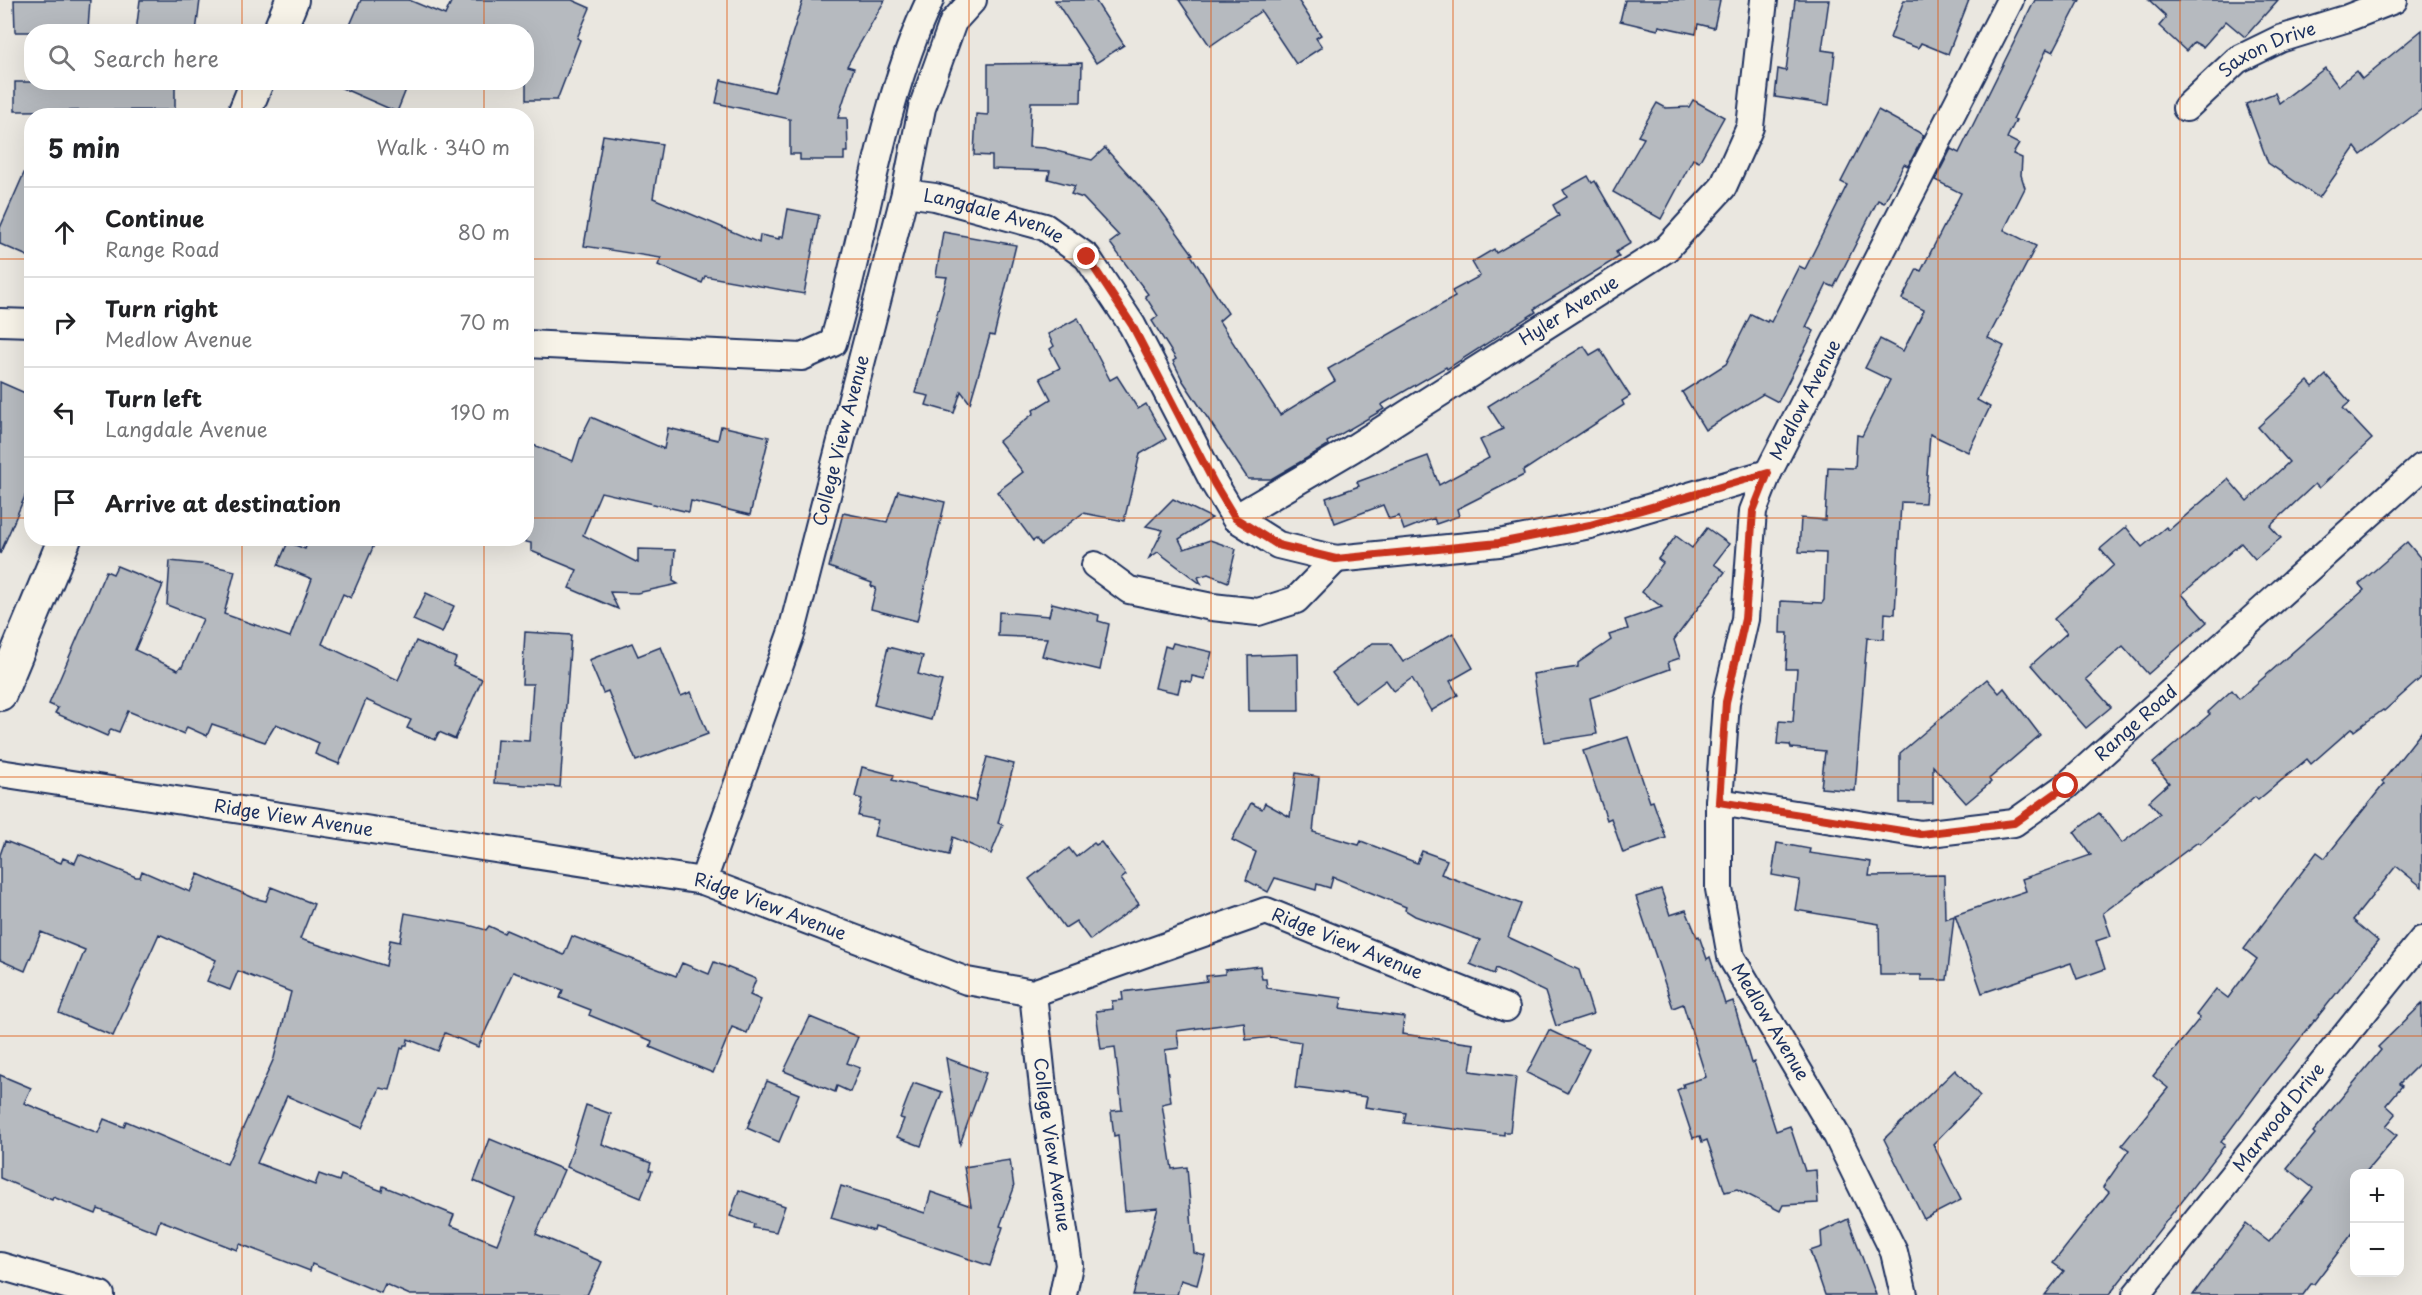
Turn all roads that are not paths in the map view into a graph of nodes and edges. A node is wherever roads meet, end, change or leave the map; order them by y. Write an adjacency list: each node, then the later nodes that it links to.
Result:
1 (292, 0): 7 (street)
2 (930, 0): 14 (street)
3 (973, 0): 11 (street, College View Avenue)
4 (1764, 0): 17 (street, Hyler Avenue)
5 (2010, 0): 16 (street, Medlow Avenue)
6 (2394, 0): 10 (street, Saxon Drive)
7 (282, 24)
8 (254, 90): 9 (street)
9 (246, 108)
10 (2186, 108)
11 (905, 193): 17 (street, Langdale Avenue); 24 (street, College View Avenue)
12 (0, 322): 13 (street)
13 (24, 323)
14 (534, 344)
15 (2422, 467): 23 (street, Range Road)
16 (1768, 473): 19 (street, Langdale Avenue); 23 (street, Medlow Avenue)
17 (1235, 518): 19 (street, Langdale Avenue)
18 (62, 546): 21 (street)
19 (1336, 559): 20 (street)
20 (1095, 565)
21 (0, 694)
22 (0, 773): 24 (street, Ridge View Avenue)
23 (1719, 802): 31 (street, Medlow Avenue)
24 (702, 881): 26 (street, Ridge View Avenue)
25 (2422, 940): 32 (street, Marwood Drive)
26 (1033, 993): 27 (street, Ridge View Avenue); 30 (street, College View Avenue)
27 (1506, 1008)
28 (0, 1266): 29 (street)
29 (101, 1295)
30 (1063, 1295)
31 (1904, 1295)
32 (2136, 1295)

